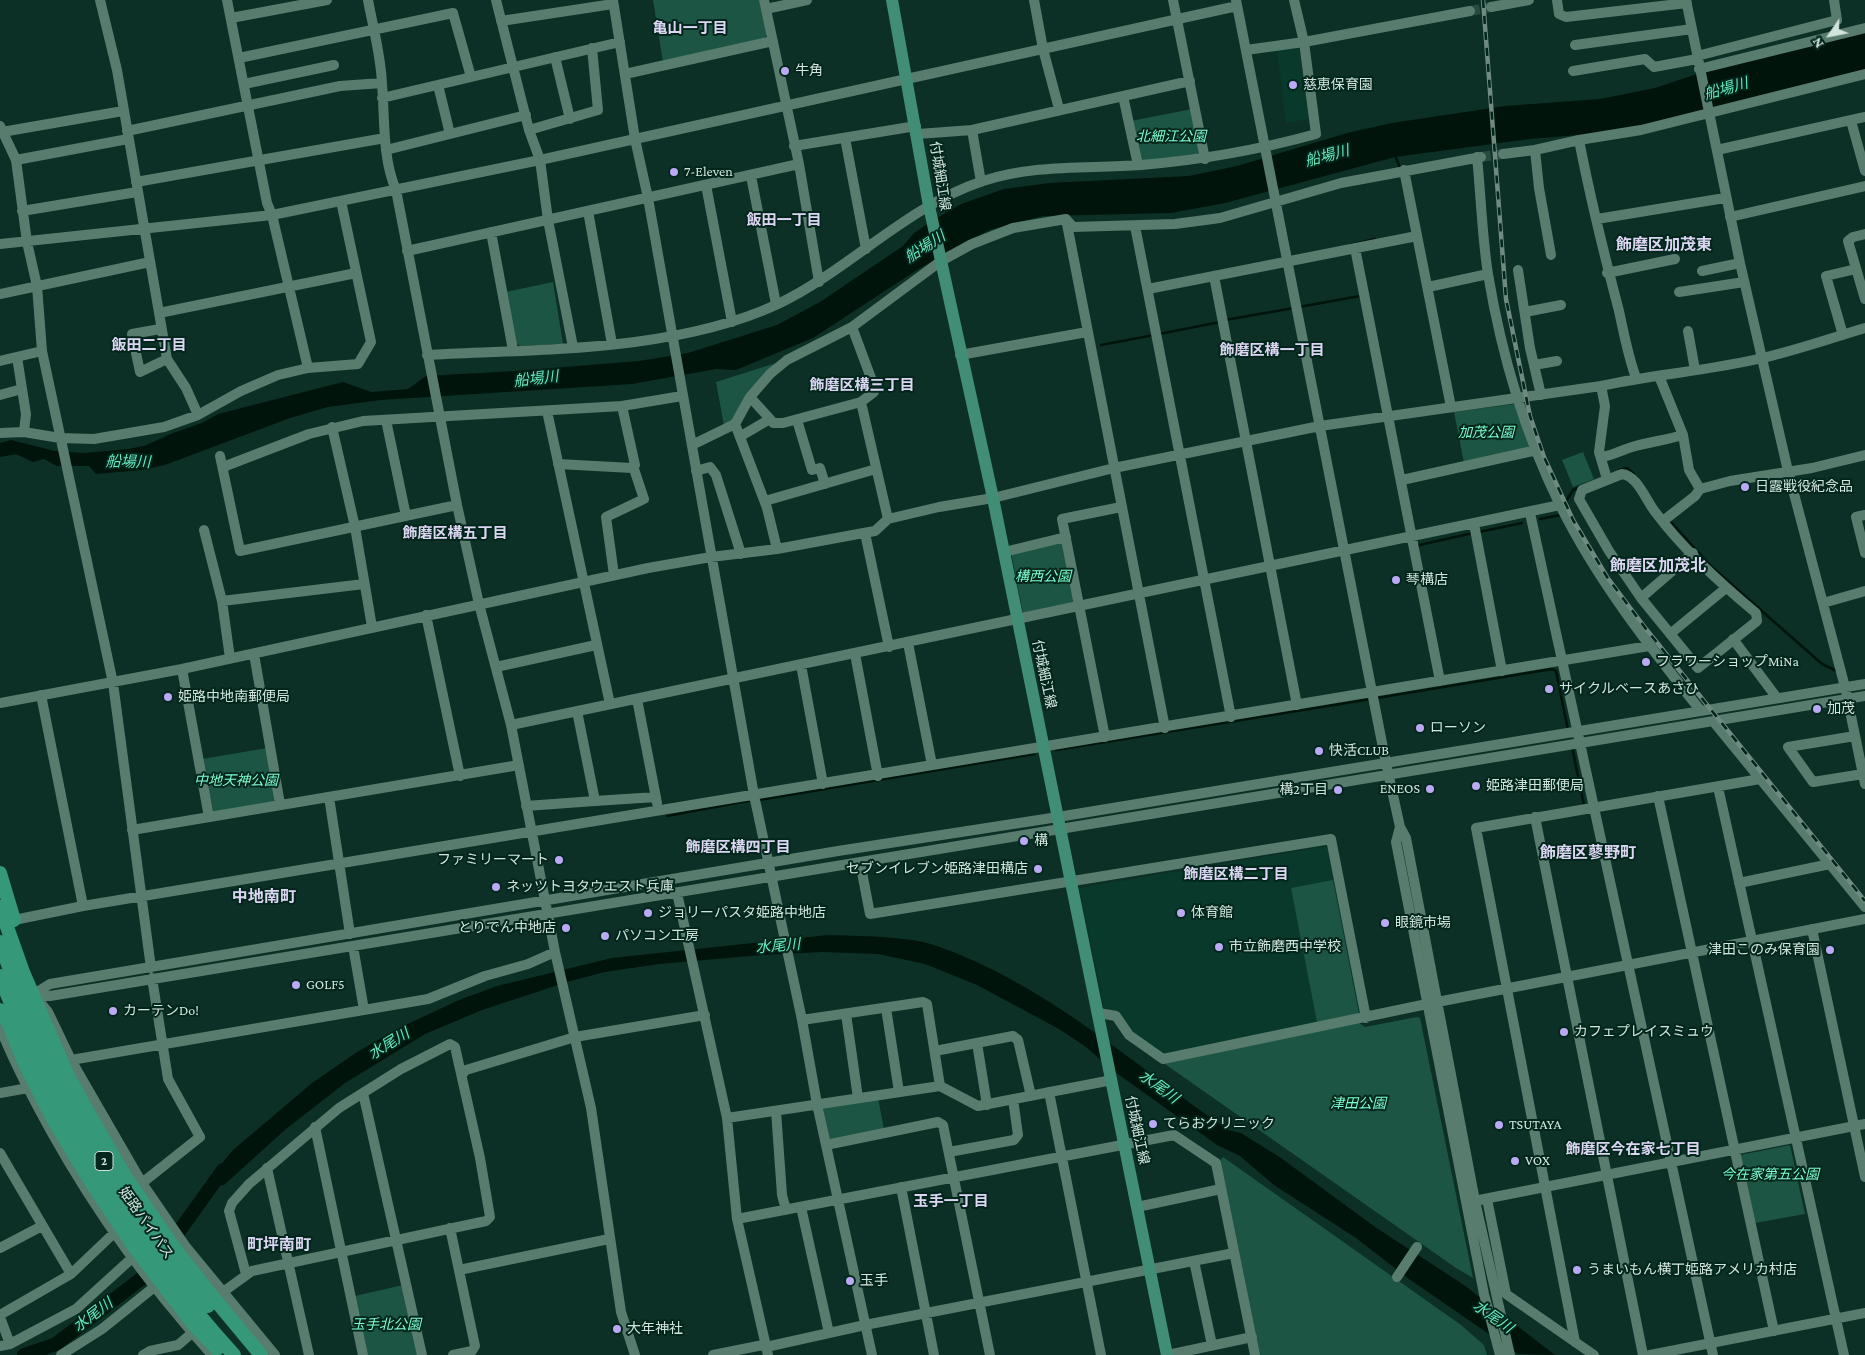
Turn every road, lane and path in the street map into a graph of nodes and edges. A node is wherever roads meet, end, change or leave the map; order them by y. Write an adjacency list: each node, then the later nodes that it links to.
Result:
1 (100, 0): 52 (street)
2 (227, 0): 20 (street)
3 (327, 0): 20 (street)
4 (368, 0): 25 (street)
5 (496, 0): 22 (street)
6 (807, 0): 17 (street)
7 (1034, 0): 31 (street)
8 (1174, 0): 21 (street)
9 (1294, 0): 28 (street)
10 (1529, 0): 18 (street)
11 (1557, 0): 13 (street)
12 (1834, 0): 35 (street)
13 (1686, 1): 24 (street)
14 (613, 2): 22 (street); 26 (street)
15 (894, 2): 42 (main road, 付城細江線)
16 (1236, 3): 21 (street); 32 (street)
17 (765, 4): 27 (street)
18 (1491, 7)
19 (1470, 11): 28 (street)
20 (231, 18): 34 (street)
21 (1177, 20): 31 (street); 43 (street)
22 (501, 21): 37 (street)
23 (1865, 28): 35 (street)
24 (1692, 29): 29 (street); 35 (street)
25 (373, 30): 34 (street); 41 (street); 44 (street)
26 (620, 42): 30 (street); 39 (street)
27 (772, 42): 39 (street); 50 (street)
28 (1304, 42): 32 (street); 69 (street)
29 (1575, 45)
30 (592, 48): 33 (street); 56 (street)
31 (1043, 49): 42 (street); 51 (street)
32 (1246, 50): 69 (street)
33 (555, 57): 37 (street); 56 (street)
34 (239, 58): 45 (street)
35 (1698, 61): 38 (street); 53 (street)
36 (334, 65): 45 (street)
37 (512, 67): 41 (street); 54 (street)
38 (1573, 71)
39 (624, 74): 66 (street)
40 (1865, 74): 53 (street)
41 (471, 77): 46 (street)
42 (907, 78): 50 (street); 60 (main road, 付城細江線)
43 (1190, 81): 47 (street); 74 (street)
44 (382, 83): 48 (street); 49 (street)
45 (244, 84): 49 (street)
46 (438, 85): 48 (street); 62 (street)
47 (1123, 96): 51 (street); 80 (street)
48 (382, 98): 64 (street)
49 (248, 106): 63 (street); 77 (street)
50 (785, 106): 66 (street); 68 (street)
51 (1058, 109): 61 (street)
52 (123, 111): 58 (street); 63 (street)
53 (1710, 112): 67 (street); 72 (street)
54 (526, 115): 59 (street); 62 (street)
55 (1865, 117): 57 (street)
56 (570, 119): 59 (street)
57 (1851, 121): 72 (street); 79 (street)
58 (1, 129): 75 (street)
59 (529, 130): 76 (street)
60 (917, 130): 61 (street); 65 (street); 92 (main road, 付城細江線)
61 (972, 130): 83 (street)
62 (450, 134): 70 (street)
63 (127, 135): 75 (street); 86 (street)
64 (386, 138): 70 (street); 77 (street)
65 (845, 138): 68 (street); 108 (street)
66 (635, 139): 76 (street); 88 (street)
67 (1579, 140): 71 (street); 97 (street)
68 (794, 146): 78 (street)
69 (1265, 148): 74 (street); 91 (street)
70 (386, 150): 87 (street)
71 (1535, 150): 73 (street); 110 (street)
72 (1717, 150): 89 (street)
73 (1503, 154)
74 (1205, 158): 80 (street)
75 (16, 160): 93 (street)
76 (540, 160): 87 (street); 98 (street)
77 (259, 162): 86 (street); 95 (street)
78 (799, 164): 82 (street); 123 (street)
79 (1864, 164)
80 (1138, 165): 83 (street)
81 (1404, 170): 91 (street); 104 (street); 121 (street)
82 (752, 176): 84 (street); 132 (street)
83 (981, 182): 92 (street)
84 (706, 185): 88 (street); 136 (street)
85 (1865, 186): 96 (street)
86 (136, 187): 93 (street); 101 (street)
87 (396, 190): 90 (street); 109 (street)
88 (648, 198): 94 (street); 143 (street)
89 (1725, 198): 96 (street); 97 (street)
90 (341, 201): 95 (street); 118 (street)
91 (1276, 202): 100 (street); 113 (street)
92 (930, 210): 108 (street); 112 (main road, 付城細江線)
93 (22, 211): 105 (street)
94 (588, 211): 98 (street); 144 (street)
95 (272, 214): 101 (street); 126 (street)
96 (1730, 218): 115 (street)
97 (1597, 219): 119 (street)
98 (548, 220): 102 (street); 145 (street)
99 (1066, 220): 100 (street); 112 (street); 141 (street)
100 (1135, 226): 128 (street)
101 (144, 227): 105 (street); 114 (street)
102 (491, 232): 109 (street); 146 (street)
103 (1865, 234): 116 (street)
104 (1417, 236): 107 (street); 127 (street)
105 (26, 242): 106 (street); 125 (street)
106 (0, 244)
107 (1355, 248): 113 (street); 172 (street)
108 (866, 249): 123 (street)
109 (407, 251): 152 (street)
110 (1551, 255)
111 (1675, 259): 119 (street)
112 (941, 260): 137 (street); 148 (main road, 付城細江線)
113 (1287, 261): 122 (street); 178 (street)
114 (150, 262): 125 (street); 135 (street)
115 (1740, 263): 120 (street); 124 (street)
116 (1856, 269): 131 (street); 142 (street)
117 (1518, 270): 134 (street)
118 (356, 272): 126 (street); 156 (street)
119 (1607, 272): 159 (street)
120 (1709, 272)
121 (1488, 274): 127 (street); 166 (street)
122 (1214, 276): 128 (street); 185 (street)
123 (819, 282): 132 (street)
124 (1744, 282): 129 (street); 150 (street)
125 (37, 286): 130 (street); 147 (street)
126 (289, 286): 135 (street); 156 (street)
127 (1428, 286): 169 (street)
128 (1148, 289): 188 (street)
129 (1680, 292)
130 (0, 294)
131 (1865, 300)
132 (776, 304): 136 (street)
133 (1561, 305): 134 (street)
134 (1525, 312): 155 (street)
135 (159, 313): 139 (street)
136 (732, 322): 143 (street)
137 (852, 326): 165 (street); 167 (street)
138 (1865, 328): 142 (street)
139 (160, 329): 151 (street); 151 (street)
140 (1688, 331): 157 (street)
141 (1087, 332): 148 (street); 195 (street)
142 (1843, 334): 150 (street)
143 (673, 335): 144 (street); 164 (street)
144 (612, 344): 145 (street)
145 (573, 347): 146 (street)
146 (512, 350): 152 (street)
147 (42, 351): 149 (street); 184 (street)
148 (960, 355): 203 (main road, 付城細江線)
149 (17, 357): 153 (street); 161 (street)
150 (1762, 358): 157 (street); 198 (street)
151 (167, 359): 171 (street)
152 (427, 359): 173 (street)
153 (0, 361)
154 (1557, 361): 155 (street)
155 (1534, 365): 163 (street)
156 (308, 368): 171 (street)
157 (1695, 370): 158 (street)
158 (1659, 376): 159 (street); 182 (street)
159 (1636, 378): 160 (street)
160 (1600, 386): 163 (street); 191 (street)
161 (22, 389): 162 (street); 180 (street)
162 (0, 395)
163 (1541, 395): 166 (street)
164 (682, 396): 168 (street); 186 (street)
165 (750, 396): 174 (street); 177 (street)
166 (1518, 398): 169 (street); 187 (street)
167 (861, 402): 176 (street); 196 (street)
168 (622, 406): 170 (street); 193 (street)
169 (1451, 407): 172 (street)
170 (547, 411): 173 (street); 192 (street)
171 (198, 415): 184 (street)
172 (1388, 416): 178 (street); 200 (street)
173 (438, 417): 175 (street); 205 (street)
174 (770, 419): 176 (street); 183 (street)
175 (386, 420): 179 (street); 210 (street)
176 (797, 420): 201 (street)
177 (735, 424): 183 (street); 186 (street)
178 (1320, 426): 185 (street); 221 (street)
179 (332, 427): 194 (street); 214 (street)
180 (24, 432): 181 (street); 184 (street)
181 (0, 434)
182 (1683, 435): 191 (street); 202 (street)
183 (741, 436): 204 (street)
184 (60, 438): 258 (street)
185 (1246, 442): 188 (street); 226 (street)
186 (692, 445): 197 (street)
187 (1537, 450): 200 (street); 206 (street)
188 (1179, 454): 195 (street); 229 (street)
189 (1865, 455): 198 (street)
190 (220, 456): 194 (street)
191 (1602, 457): 199 (street)
192 (558, 464): 193 (street); 228 (street)
193 (633, 466): 227 (street)
194 (223, 467): 214 (street)
195 (1114, 468): 203 (street); 207 (street)
196 (876, 469): 201 (street); 212 (street)
197 (696, 471): 224 (street); 225 (street)
198 (1788, 471): 202 (street); 236 (street)
199 (1607, 479): 211 (street); 234 (street)
200 (1402, 480): 217 (street)
201 (825, 484): 204 (street)
202 (1700, 489): 211 (street)
203 (993, 498): 212 (street); 222 (main road, 付城細江線)
204 (765, 501): 220 (street)
205 (457, 505): 210 (street); 237 (street)
206 (1560, 505): 208 (street); 246 (street)
207 (1121, 507): 218 (street); 233 (street)
208 (1530, 513): 213 (street); 251 (street)
209 (1865, 515): 223 (street)
210 (406, 516): 214 (street)
211 (1666, 518): 219 (street)
212 (888, 519): 216 (street)
213 (1474, 524): 217 (street); 255 (street)
214 (355, 527): 230 (street)
215 (204, 530): 235 (street)
216 (866, 533): 220 (street); 247 (street)
217 (1412, 536): 221 (street); 257 (street)
218 (1066, 537): 222 (street); 238 (street)
219 (1692, 548): 231 (street); 234 (street)
220 (777, 550): 224 (street)
221 (1344, 550): 226 (street); 261 (street)
222 (1004, 552): 240 (main road, 付城細江線)
223 (1865, 553)
224 (741, 554): 225 (street)
225 (711, 557): 227 (street); 256 (street)
226 (1270, 567): 229 (street); 269 (street)
227 (614, 575): 228 (street)
228 (582, 581): 237 (street); 245 (street)
229 (1204, 581): 233 (street); 272 (street)
230 (364, 584): 235 (street); 241 (street)
231 (1726, 588): 242 (street); 243 (street)
232 (1865, 591): 236 (street)
233 (1139, 594): 238 (street); 275 (street)
234 (1641, 598): 242 (street)
235 (222, 601): 250 (street)
236 (1823, 603): 260 (street)
237 (479, 604): 239 (street); 253 (street)
238 (1080, 607): 240 (street); 278 (street)
239 (426, 615): 241 (street); 286 (street)
240 (1017, 620): 244 (street); 280 (main road, 付城細江線)
241 (372, 627): 248 (street)
242 (1670, 634): 243 (street)
243 (1734, 639): 264 (street)
244 (908, 643): 247 (street); 284 (street)
245 (596, 645): 253 (street); 268 (street)
246 (1649, 646): 251 (street); 271 (street)
247 (889, 647): 249 (street)
248 (254, 654): 250 (street); 297 (street)
249 (855, 654): 252 (street); 287 (street)
250 (230, 658): 254 (street)
251 (1564, 662): 255 (street); 276 (street)
252 (801, 665): 256 (street); 290 (street)
253 (496, 667): 274 (street)
254 (182, 669): 258 (street); 301 (street)
255 (1502, 671): 257 (street)
256 (734, 679): 265 (street); 292 (street)
257 (1440, 682): 261 (street)
258 (112, 683): 262 (street); 304 (street)
259 (1865, 684): 260 (street)
260 (1846, 688): 264 (street); 266 (street)
261 (1372, 693): 269 (street); 282 (street)
262 (41, 695): 267 (street); 317 (street)
263 (1865, 696): 266 (street)
264 (1777, 698): 271 (street)
265 (637, 699): 268 (street); 295 (street)
266 (1848, 699): 273 (street); 277 (street)
267 (0, 703)
268 (610, 704): 270 (street)
269 (1297, 706): 272 (street)
270 (578, 711): 274 (street); 296 (street)
271 (1701, 711): 276 (street)
272 (1231, 717): 275 (street)
273 (1713, 721): 279 (street); 288 (street)
274 (511, 725): 283 (street)
275 (1165, 728): 278 (street)
276 (1578, 730): 279 (street); 282 (street)
277 (1855, 736): 281 (street); 289 (street)
278 (1106, 737): 280 (street)
279 (1580, 743): 285 (street); 299 (street)
280 (1044, 748): 284 (street); 303 (main road, 付城細江線)
281 (1862, 754): 289 (street)
282 (1386, 763): 285 (street); 303 (street)
283 (519, 765): 286 (street); 298 (street)
284 (932, 766): 287 (street)
285 (1389, 775): 303 (street); 337 (street)
286 (460, 776): 294 (street)
287 (878, 776): 290 (street)
288 (1760, 779): 291 (street); 309 (street)
289 (1864, 779)
290 (823, 784): 292 (street)
291 (1718, 787): 293 (street); 313 (street)
292 (754, 795): 300 (street); 308 (street)
293 (1658, 796): 299 (street); 329 (street)
294 (329, 797): 297 (street); 307 (street)
295 (656, 797): 296 (street); 300 (street)
296 (595, 801): 298 (street)
297 (280, 804): 301 (street)
298 (526, 806): 305 (street)
299 (1595, 807): 302 (street); 330 (street)
300 (660, 811): 305 (street)
301 (209, 817): 304 (street)
302 (1535, 817): 333 (street); 334 (street)
303 (1059, 824): 306 (street); 308 (street); 312 (main road, 付城細江線)
304 (132, 830): 315 (street)
305 (531, 833): 307 (street); 316 (street)
306 (860, 862): 311 (street); 312 (street)
307 (340, 864): 315 (street); 324 (street)
308 (770, 864): 311 (street); 316 (street)
309 (1830, 864): 313 (street); 319 (street)
310 (0, 873): 321 (highway)
311 (772, 877): 314 (street); 345 (street)
312 (1072, 882): 343 (street); 344 (main road, 付城細江線)
313 (1739, 883): 325 (street)
314 (677, 893): 320 (street); 342 (street)
315 (143, 897): 317 (street); 331 (street)
316 (545, 901): 320 (street); 324 (street)
317 (83, 906): 321 (street)
318 (0, 907): 335 (highway)
319 (1865, 907)
320 (548, 912): 327 (street); 328 (street)
321 (14, 920): 335 (highway)
322 (1865, 920): 323 (street)
323 (1812, 929): 325 (street); 368 (street)
324 (350, 934): 331 (street)
325 (1751, 941): 329 (street); 370 (street)
326 (0, 942): 434 (highway, 姫路バイパス / 2)
327 (353, 946): 331 (street); 340 (street)
328 (555, 952): 340 (street); 347 (street)
329 (1692, 953): 330 (street); 373 (street)
330 (1629, 966): 333 (street); 377 (street)
331 (152, 973): 335 (street); 349 (street)
332 (0, 976): 433 (highway, 姫路バイパス / 2)
333 (1568, 978): 334 (street); 379 (street)
334 (1506, 989): 337 (street); 384 (street)
335 (34, 994): 336 (street); 351 (street); 435 (highway)
336 (0, 998)
337 (1432, 1003): 343 (street); 388 (street)
338 (886, 1008): 341 (street); 350 (street); 356 (street)
339 (0, 1010): 432 (highway)
340 (364, 1010): 349 (street)
341 (846, 1014): 345 (street); 361 (street)
342 (705, 1016): 347 (street); 366 (street)
343 (1366, 1018): 344 (street)
344 (1100, 1019): 353 (main road, 付城細江線)
345 (802, 1020): 363 (street)
346 (0, 1027): 355 (street)
347 (575, 1036): 352 (street); 396 (street)
348 (976, 1043): 350 (street); 360 (street); 364 (street)
349 (164, 1044): 351 (street); 382 (street)
350 (936, 1050): 354 (street)
351 (71, 1060): 382 (street)
352 (462, 1075): 359 (street); 394 (street)
353 (1112, 1080): 357 (street); 372 (main road, 付城細江線)
354 (940, 1086): 356 (street); 364 (street)
355 (28, 1088): 358 (street); 395 (street)
356 (899, 1092): 361 (street)
357 (1049, 1092): 360 (street); 376 (street)
358 (0, 1093)
359 (363, 1093): 369 (street); 397 (street)
360 (1031, 1096): 362 (street)
361 (858, 1098): 363 (street)
362 (1013, 1100): 364 (street); 374 (street)
363 (817, 1104): 365 (street); 371 (street)
364 (987, 1105)
365 (776, 1110): 366 (street); 391 (street)
366 (727, 1118): 392 (street)
367 (1865, 1124): 368 (street)
368 (1854, 1126): 370 (street); 381 (street)
369 (315, 1127): 378 (street); 400 (street)
370 (1795, 1138): 373 (street); 417 (street)
371 (826, 1145): 374 (street); 387 (street)
372 (1125, 1145): 376 (street); 385 (street); 390 (main road, 付城細江線)
373 (1734, 1149): 377 (street); 419 (street)
374 (949, 1152): 380 (street)
375 (0, 1153): 393 (street)
376 (1060, 1156): 380 (street); 410 (street)
377 (1672, 1162): 379 (street); 424 (street)
378 (267, 1168): 404 (street); 408 (street)
379 (1607, 1175): 384 (street); 450 (street)
380 (954, 1177): 383 (street); 413 (street)
381 (1865, 1178)
382 (142, 1183): 412 (street)
383 (901, 1187): 387 (street); 414 (street)
384 (1546, 1187): 386 (street); 423 (street)
385 (1221, 1189): 390 (street); 401 (street)
386 (1487, 1199): 388 (street); 423 (street)
387 (837, 1200): 389 (street); 418 (street)
388 (1470, 1202): 428 (street); 428 (street)
389 (801, 1207): 391 (street); 421 (street)
390 (1137, 1207): 406 (main road, 付城細江線)
391 (786, 1210): 392 (street)
392 (737, 1219): 427 (street)
393 (42, 1226): 399 (street); 407 (street)
394 (450, 1228): 397 (street); 405 (street)
395 (113, 1234): 402 (street); 407 (street)
396 (609, 1239): 405 (street); 441 (street)
397 (396, 1240): 400 (street); 439 (street)
398 (1417, 1247): 409 (street)
399 (0, 1248)
400 (341, 1252): 404 (street); 438 (street)
401 (1234, 1253): 403 (street); 422 (street)
402 (131, 1259): 411 (street); 425 (street)
403 (1194, 1261): 406 (street); 426 (street)
404 (288, 1263): 408 (street); 437 (street)
405 (459, 1270): 440 (street)
406 (1150, 1270): 410 (street); 447 (main road, 付城細江線)
407 (71, 1274): 416 (street)
408 (246, 1274): 412 (street)
409 (1397, 1277)
410 (1086, 1281): 413 (street); 446 (street)
411 (153, 1288): 420 (street); 429 (street)
412 (223, 1292): 436 (street)
413 (980, 1304): 414 (street); 445 (street)
414 (926, 1313): 418 (street); 444 (street)
415 (1865, 1313): 417 (street)
416 (0, 1316): 425 (street)
417 (1836, 1319): 419 (street); 453 (street)
418 (865, 1325): 421 (street); 443 (street)
419 (1774, 1330): 424 (street)
420 (192, 1333): 430 (street); 431 (street)
421 (829, 1333): 427 (street)
422 (1252, 1337): 426 (street); 448 (street)
423 (1575, 1342): 449 (street)
424 (1711, 1344): 451 (street); 452 (street)
425 (5, 1345)
426 (1212, 1345): 447 (street)
427 (767, 1351): 442 (street)
428 (1504, 1354)
429 (61, 1355)
430 (143, 1355)
431 (212, 1355)
432 (223, 1355)
433 (234, 1355)
434 (251, 1355)
435 (261, 1355)
436 (276, 1355)
437 (309, 1355)
438 (363, 1355)
439 (422, 1355)
440 (453, 1355)
441 (635, 1355)
442 (714, 1355)
443 (872, 1355)
444 (934, 1355)
445 (990, 1355)
446 (1101, 1355)
447 (1167, 1355)
448 (1255, 1355)
449 (1594, 1355)
450 (1643, 1355)
451 (1650, 1355)
452 (1713, 1355)
453 (1844, 1355)

